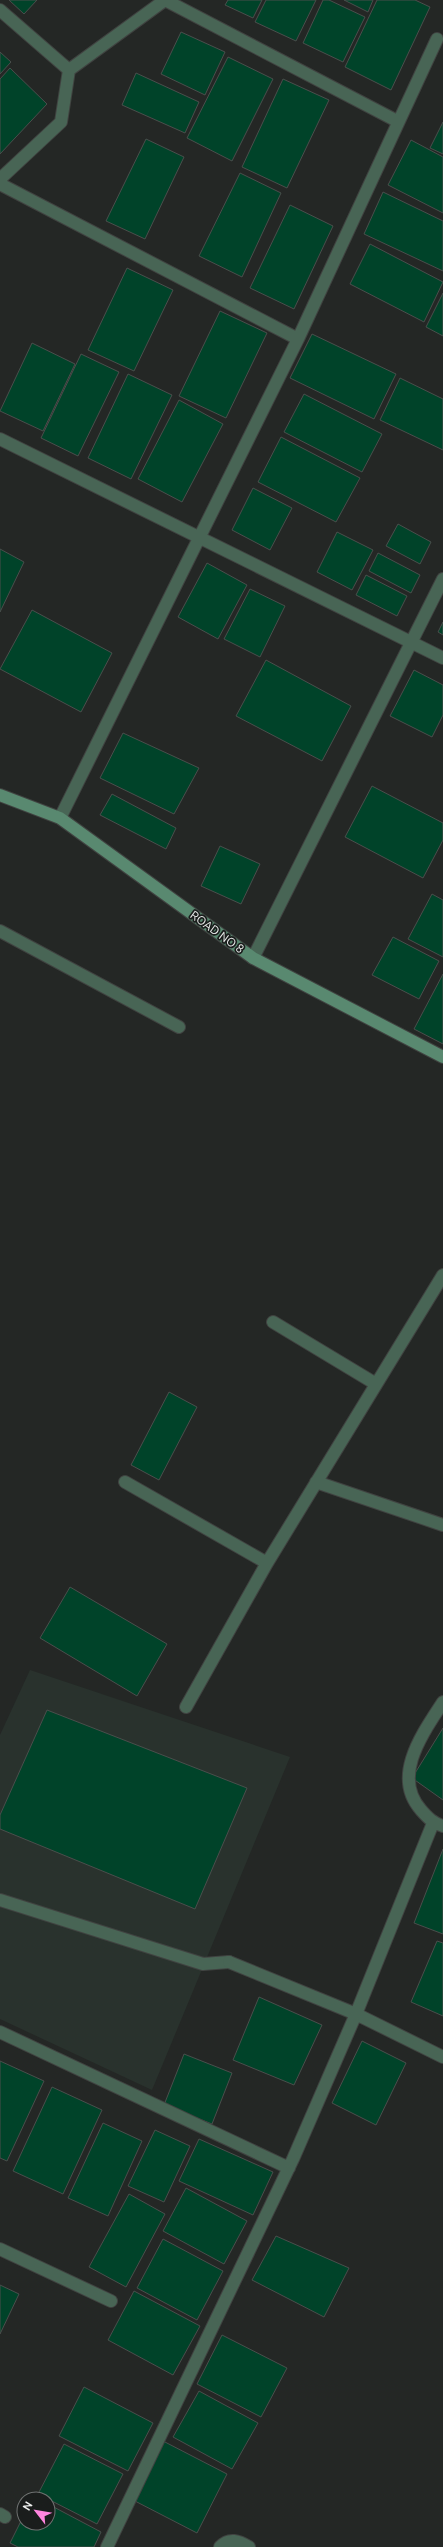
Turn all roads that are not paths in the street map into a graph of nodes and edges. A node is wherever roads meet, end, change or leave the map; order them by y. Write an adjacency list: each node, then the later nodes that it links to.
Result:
1 (165, 0): 4 (street); 5 (street)
2 (0, 10): 4 (street)
3 (437, 39): 5 (street)
4 (69, 70): 6 (street)
5 (397, 121): 8 (street)
6 (0, 179)
7 (0, 184): 8 (street)
8 (298, 339): 10 (street)
9 (2, 444): 10 (street)
10 (200, 540): 12 (street); 15 (street)
11 (443, 579): 12 (street)
12 (412, 644): 13 (street); 17 (street)
13 (443, 658)
14 (0, 796): 15 (street, ROAD NO 8)
15 (60, 818): 17 (street, ROAD NO 8)
16 (0, 931): 18 (street)
17 (253, 958): 19 (street, ROAD NO 8)
18 (179, 1026)
19 (443, 1057)
20 (443, 1275): 22 (street)
21 (273, 1322): 22 (street)
22 (376, 1384): 24 (street)
23 (125, 1482): 26 (street)
24 (316, 1482): 25 (street); 26 (street)
25 (443, 1525)
26 (267, 1563): 28 (street)
27 (443, 1702): 29 (street)
28 (186, 1707)
29 (438, 1824): 31 (street)
30 (0, 1900): 31 (street)
31 (356, 2014): 33 (street); 34 (street)
32 (0, 2032): 34 (street)
33 (443, 2057)
34 (289, 2168): 37 (street)
35 (0, 2249): 36 (street)
36 (111, 2301)
37 (107, 2547)
38 (220, 2547): 39 (street)
39 (250, 2547)

